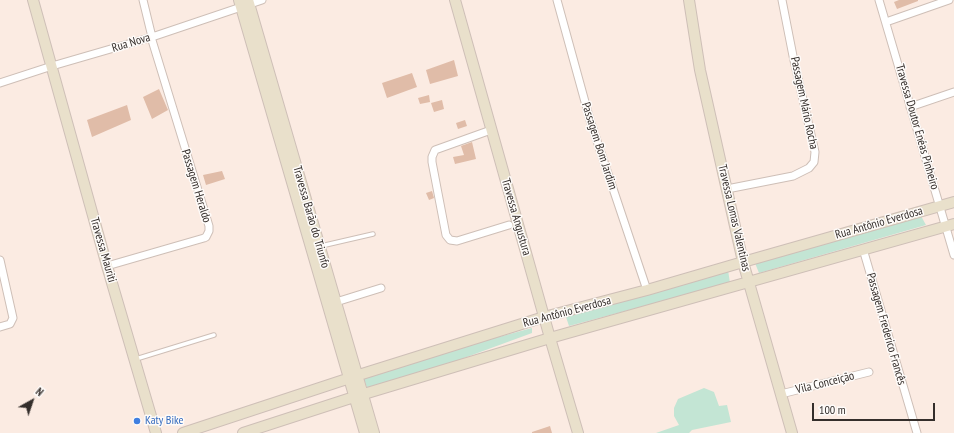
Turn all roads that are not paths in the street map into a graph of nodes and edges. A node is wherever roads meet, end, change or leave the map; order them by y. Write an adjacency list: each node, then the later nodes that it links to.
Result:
1 (33, 0): 13 (street, Travessa Mauriti)
2 (142, 0): 12 (street)
3 (262, 0): 10 (street, Rua Nova)
4 (455, 0): 17 (street, Travessa Angustura)
5 (557, 0): 33 (street, Passagem Bom Jardim)
6 (690, 0): 18 (street, Travessa Lomas Valentinas)
7 (782, 0): 18 (street, Passagem Mário Rocha)
8 (879, 0): 11 (street, Travessa Doutor Enéas Pinheiro)
9 (950, 0): 11 (street)
10 (244, 2): 12 (street, Rua Nova); 20 (street, Travessa Barão do Triunfo)
11 (886, 22): 16 (street, Travessa Doutor Enéas Pinheiro)
12 (152, 37): 13 (street, Rua Nova); 30 (street, Passagem Heraldo)
13 (52, 66): 14 (street, Rua Nova); 30 (street, Travessa Mauriti)
14 (0, 83)
15 (954, 92): 16 (street)
16 (910, 107): 21 (street, Travessa Doutor Enéas Pinheiro)
17 (491, 130): 22 (street, Travessa Angustura); 22 (street)
18 (727, 189): 29 (street, Travessa Lomas Valentinas)
19 (954, 202): 21 (street, Rua Antônio Everdosa)
20 (302, 203): 25 (street, Travessa Barão do Triunfo); 41 (street, Travessa Barão do Triunfo)
21 (940, 206): 23 (street, Travessa Doutor Enéas Pinheiro); 29 (street, Rua Antônio Everdosa)
22 (514, 224): 35 (street, Travessa Angustura)
23 (950, 225): 26 (street, Rua Antônio Everdosa); 27 (street, Travessa Doutor Enéas Pinheiro)
24 (374, 234): 25 (lane)
25 (320, 246): 34 (street, Travessa Barão do Triunfo)
26 (863, 249): 31 (street, Rua Antônio Everdosa); 51 (street, Passagem Frederico Francês)
27 (954, 255)
28 (0, 260): 36 (street)
29 (743, 262): 31 (street, Travessa Lomas Valentinas); 33 (street, Rua Antônio Everdosa)
30 (107, 266): 39 (street, Travessa Mauriti)
31 (749, 282): 38 (street, Rua Antônio Everdosa); 42 (street, Travessa Lomas Valentinas)
32 (381, 288): 34 (street)
33 (647, 290): 35 (street, Rua Antônio Everdosa)
34 (336, 302): 41 (street, Travessa Barão do Triunfo)
35 (544, 317): 38 (street, Travessa Angustura); 41 (street, Rua Antônio Everdosa)
36 (0, 327)
37 (214, 335): 39 (lane)
38 (550, 338): 43 (street, Rua Antônio Everdosa); 49 (street, Travessa Angustura)
39 (135, 359): 44 (street, Travessa Mauriti)
40 (869, 372): 42 (street, Vila Conceição)
41 (353, 377): 43 (street, Travessa Barão do Triunfo); 45 (street, Rua Antônio Everdosa)
42 (781, 394): 50 (street, Travessa Lomas Valentinas)
43 (358, 396): 46 (street, Rua Antônio Everdosa); 47 (street, Travessa Barão do Triunfo); 48 (street, Travessa Barão do Triunfo)
44 (156, 433)
45 (183, 433)
46 (243, 433)
47 (364, 433)
48 (374, 433)
49 (578, 433)
50 (792, 433)
51 (917, 433)

